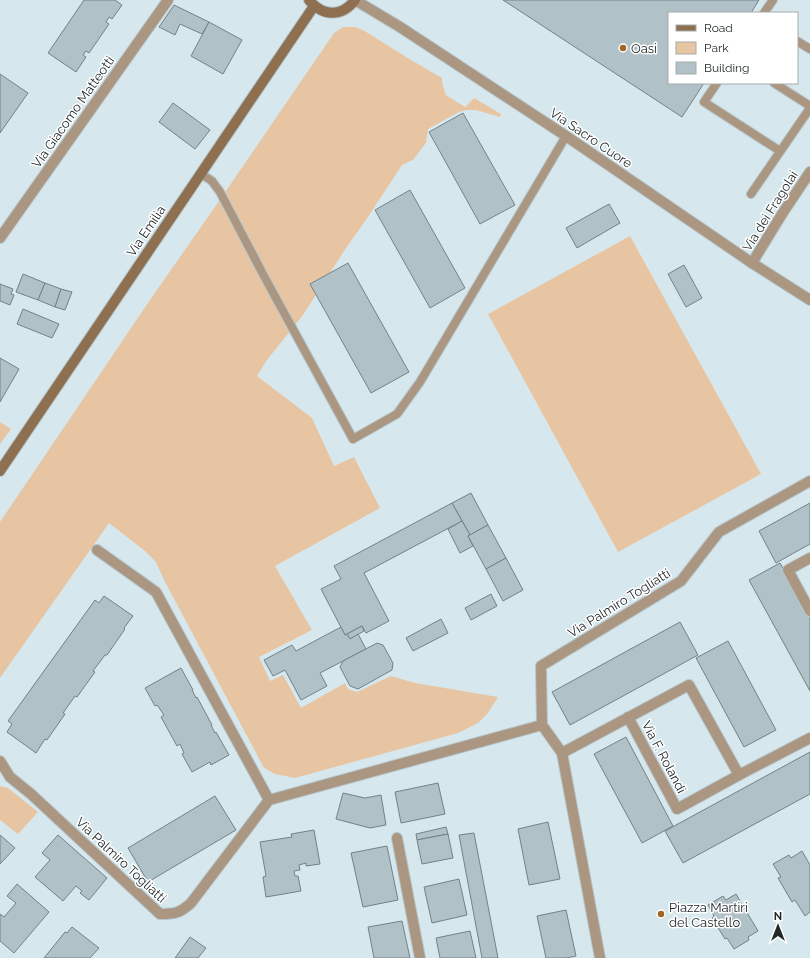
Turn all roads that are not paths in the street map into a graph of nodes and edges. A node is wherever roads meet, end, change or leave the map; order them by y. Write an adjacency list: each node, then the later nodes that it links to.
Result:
1 (168, 0): 16 (street, Via Giacomo Matteotti)
2 (355, 0): 4 (street); 11 (street, Via Sacro Cuore)
3 (773, 0): 5 (lane)
4 (312, 3): 14 (street, Via Emilia)
5 (765, 12)
6 (798, 42): 7 (lane)
7 (810, 50)
8 (716, 84): 12 (lane)
9 (776, 84): 10 (lane)
10 (810, 107): 12 (lane)
11 (566, 136): 14 (lane); 17 (street, Via Sacro Cuore)
12 (780, 150): 15 (lane)
13 (810, 172): 17 (street, Via dei Fragolai)
14 (201, 174): 19 (street, Via Emilia)
15 (751, 194)
16 (0, 238)
17 (752, 263): 18 (street, Via Sacro Cuore)
18 (810, 300)
19 (0, 471)
20 (810, 481): 25 (street, Via Palmiro Togliatti)
21 (97, 550): 30 (street)
22 (810, 558): 23 (street)
23 (810, 612)
24 (628, 718): 27 (street, Via F. Rolandi); 29 (street, Via F. Rolandi); 29 (street, Via F. Rolandi)
25 (542, 725): 27 (street); 30 (street)
26 (810, 738): 29 (street, Via F. Rolandi)
27 (562, 753): 33 (street)
28 (0, 761): 30 (street, Via Palmiro Togliatti)
29 (739, 776)
30 (269, 800)
31 (397, 838): 32 (street)
32 (420, 958)
33 (600, 958)

